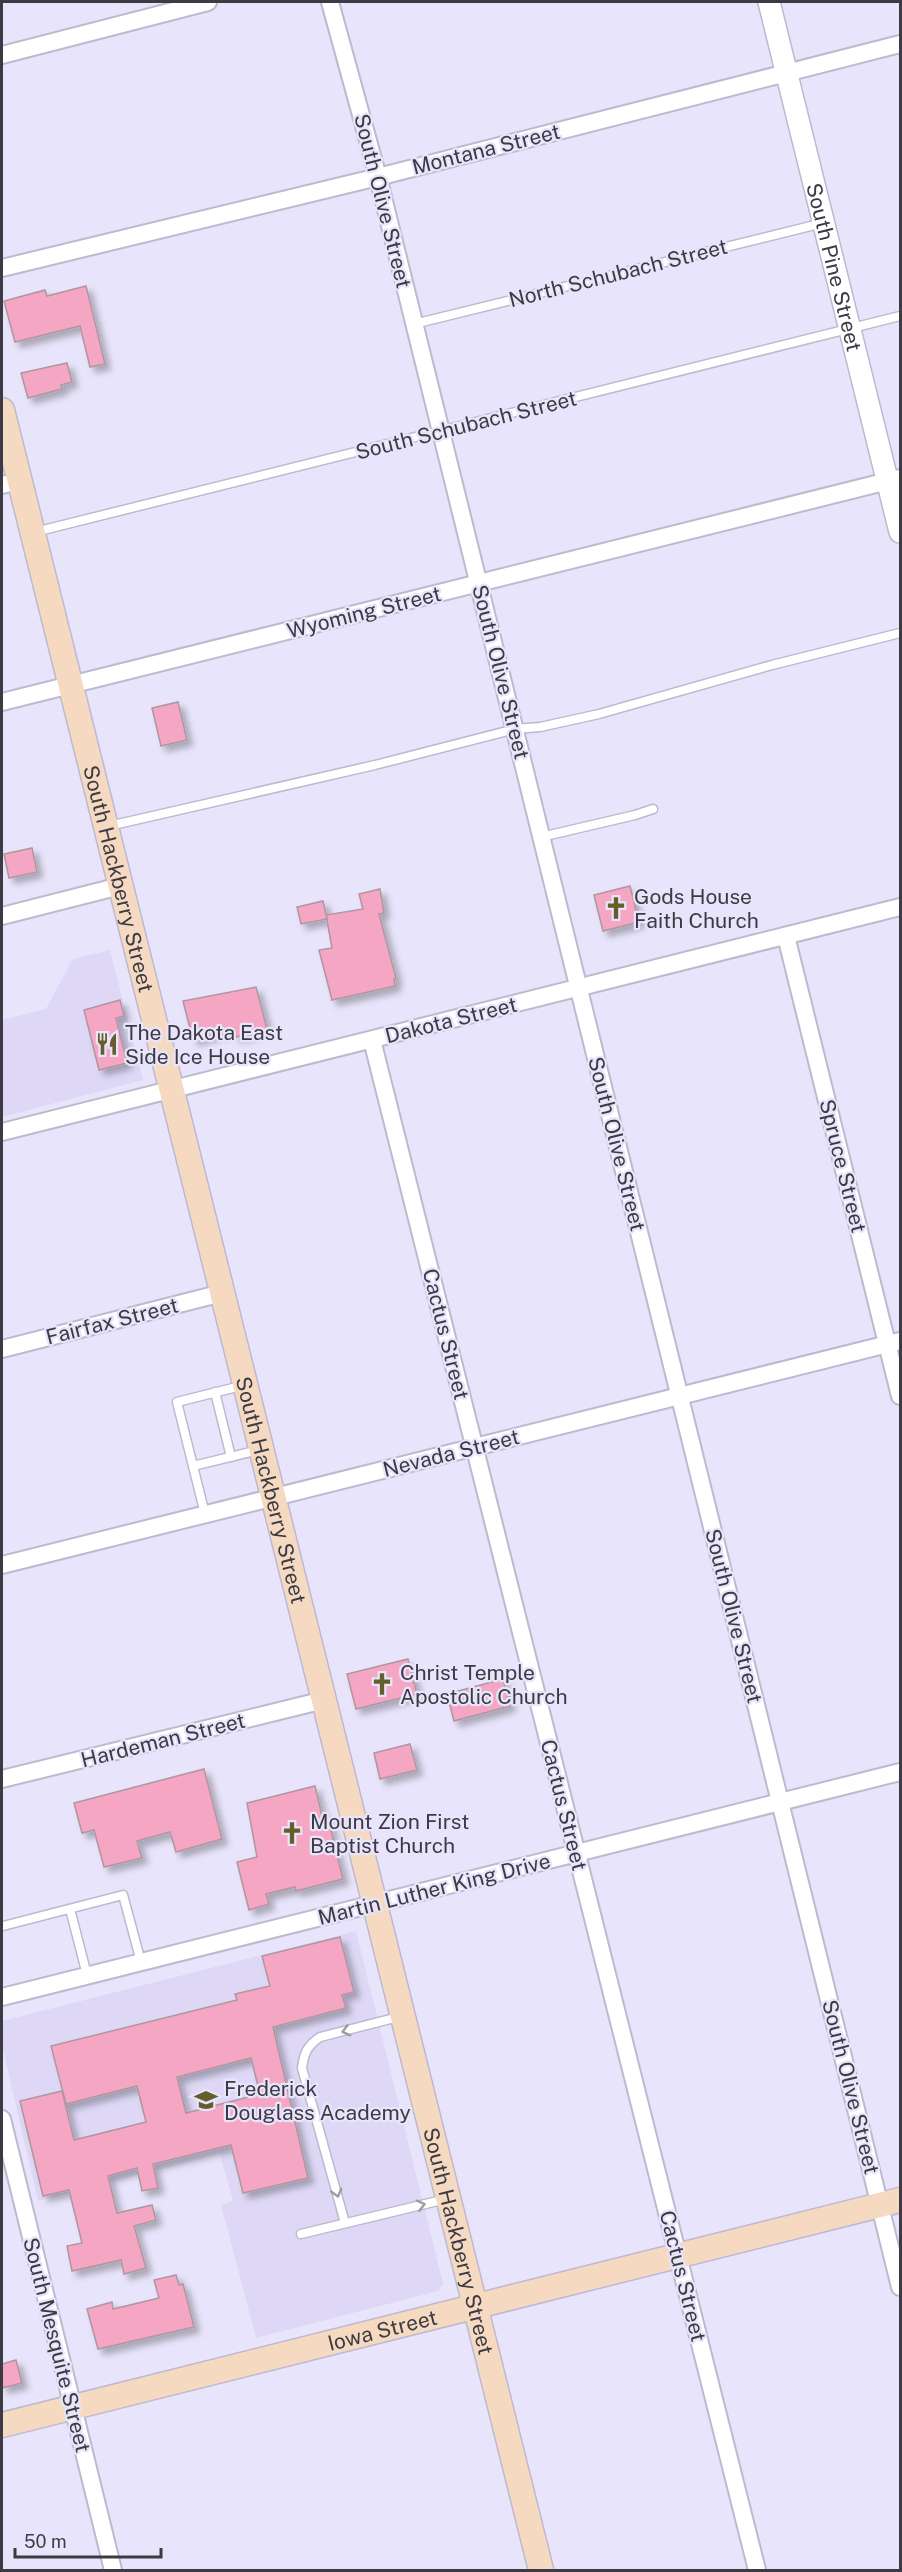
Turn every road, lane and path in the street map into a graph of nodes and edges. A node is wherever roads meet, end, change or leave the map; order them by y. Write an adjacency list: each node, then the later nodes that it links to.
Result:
1 (208, 2): 5 (street)
2 (330, 2): 7 (street, South Olive Street)
3 (769, 2): 6 (street, South Pine Street)
4 (900, 44): 6 (street, Montana Street)
5 (2, 55)
6 (787, 72): 7 (street, Montana Street); 8 (street, South Pine Street)
7 (378, 177): 9 (street, Montana Street); 11 (street, South Olive Street)
8 (823, 223): 11 (lane, North Schubach Street); 12 (street, South Pine Street)
9 (2, 268)
10 (900, 316): 12 (lane, South Schubach Street)
11 (414, 324): 14 (street, South Olive Street)
12 (850, 329): 14 (lane, South Schubach Street); 15 (street, South Pine Street)
13 (2, 410): 16 (main road, South Hackberry Street)
14 (441, 432): 18 (lane, South Schubach Street); 19 (street, South Olive Street)
15 (894, 480): 17 (street, South Pine Street); 19 (street, Wyoming Street)
16 (10, 483): 18 (main road, South Hackberry Street)
17 (900, 532)
18 (32, 533): 21 (main road, South Hackberry Street)
19 (478, 583): 21 (street, Wyoming Street); 23 (street, South Olive Street)
20 (900, 633): 23 (lane)
21 (70, 685): 22 (street, Wyoming Street); 25 (main road, South Hackberry Street)
22 (2, 702)
23 (515, 729): 25 (lane); 26 (street, South Olive Street)
24 (653, 809): 26 (lane)
25 (106, 826): 27 (main road, South Hackberry Street)
26 (541, 837): 31 (street, South Olive Street)
27 (120, 886): 29 (street); 33 (main road, South Hackberry Street)
28 (900, 907): 30 (street, Dakota Street)
29 (2, 916)
30 (786, 936): 31 (street, Dakota Street); 36 (street, Spruce Street)
31 (579, 988): 32 (street, Dakota Street); 40 (street, South Olive Street)
32 (372, 1040): 33 (street, Dakota Street); 42 (street, Cactus Street)
33 (171, 1090): 34 (street, Dakota Street); 35 (main road, South Hackberry Street)
34 (2, 1132)
35 (222, 1293): 37 (street, Fairfax Street); 38 (main road, South Hackberry Street)
36 (894, 1343): 40 (street, Nevada Street); 41 (street, Spruce Street)
37 (2, 1349)
38 (245, 1385): 39 (lane); 43 (main road, South Hackberry Street)
39 (215, 1392): 44 (lane); 45 (lane)
40 (680, 1396): 42 (street, Nevada Street); 52 (street, South Olive Street)
41 (900, 1396)
42 (475, 1447): 46 (street, Nevada Street); 53 (street, Cactus Street)
43 (261, 1449): 44 (lane); 46 (main road, South Hackberry Street)
44 (231, 1456): 45 (lane)
45 (193, 1466): 47 (lane)
46 (273, 1497): 47 (street, Nevada Street); 49 (main road, South Hackberry Street)
47 (205, 1514): 48 (street, Nevada Street)
48 (2, 1565)
49 (324, 1700): 51 (street, Hardeman Street); 54 (main road, South Hackberry Street)
50 (900, 1772): 52 (street, Martin Luther King Drive)
51 (2, 1779)
52 (780, 1803): 53 (street, Martin Luther King Drive); 63 (street, South Olive Street)
53 (576, 1854): 54 (street, Martin Luther King Drive); 66 (street, Cactus Street)
54 (375, 1904): 57 (street, Martin Luther King Drive); 60 (main road, South Hackberry Street)
55 (70, 1909): 56 (lane); 57 (lane); 58 (lane)
56 (3, 1926)
57 (141, 1962): 58 (street, Martin Luther King Drive)
58 (87, 1976): 59 (street, Martin Luther King Drive)
59 (2, 1997)
60 (403, 2016): 62 (main road, South Hackberry Street); 64 (lane, one-way to 64)
61 (2, 2119): 69 (street, South Mesquite Street)
62 (448, 2199): 64 (lane, one-way to 62); 68 (main road, South Hackberry Street)
63 (890, 2203): 66 (main road, Iowa Street); 67 (street, South Olive Street)
64 (345, 2223): 65 (lane)
65 (301, 2234)
66 (678, 2256): 68 (main road, Iowa Street); 73 (street, Cactus Street)
67 (900, 2287)
68 (475, 2306): 69 (main road, Iowa Street); 72 (main road, South Hackberry Street)
69 (73, 2407): 70 (main road, Iowa Street); 71 (street, South Mesquite Street)
70 (2, 2425)
71 (113, 2571)
72 (541, 2571)
73 (757, 2571)

